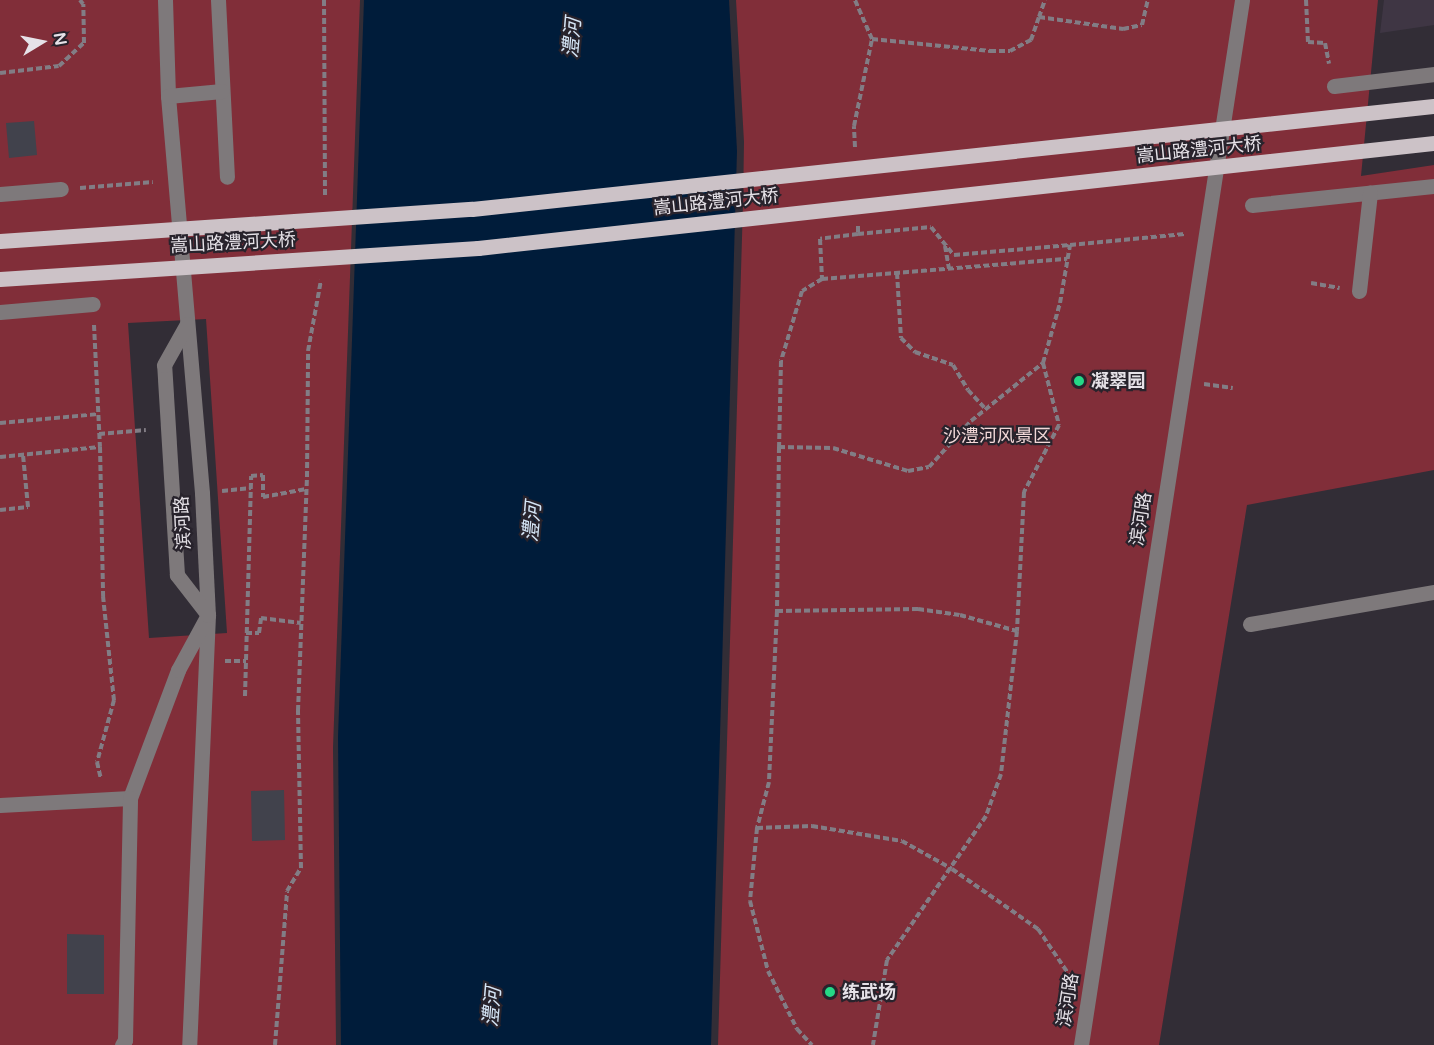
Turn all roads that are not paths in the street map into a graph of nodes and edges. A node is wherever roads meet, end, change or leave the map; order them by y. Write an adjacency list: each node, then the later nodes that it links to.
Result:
1 (165, 0): 7 (street, 滨河路)
2 (218, 0): 6 (street)
3 (1242, 0): 29 (street, 滨河路)
4 (1434, 74): 5 (street)
5 (1334, 86)
6 (222, 91): 7 (street); 10 (street)
7 (168, 96): 21 (street, 滨河路)
8 (1434, 106): 16 (main road, 嵩山路澧河大桥, bridge)
9 (1434, 144): 17 (main road, 嵩山路澧河大桥, bridge)
10 (226, 177)
11 (1434, 186): 13 (street)
12 (61, 189): 14 (street)
13 (1370, 193): 15 (street); 18 (street)
14 (0, 194)
15 (1252, 205)
16 (0, 241)
17 (0, 279)
18 (1359, 291)
19 (93, 304): 20 (street)
20 (0, 312)
21 (187, 324): 23 (street, 滨河路); 23 (street)
22 (1434, 592): 24 (street)
23 (208, 615): 25 (street); 28 (street, 滨河路)
24 (1250, 624)
25 (130, 798): 26 (street); 27 (street)
26 (0, 805)
27 (122, 1045)
28 (189, 1045)
29 (1081, 1045)

